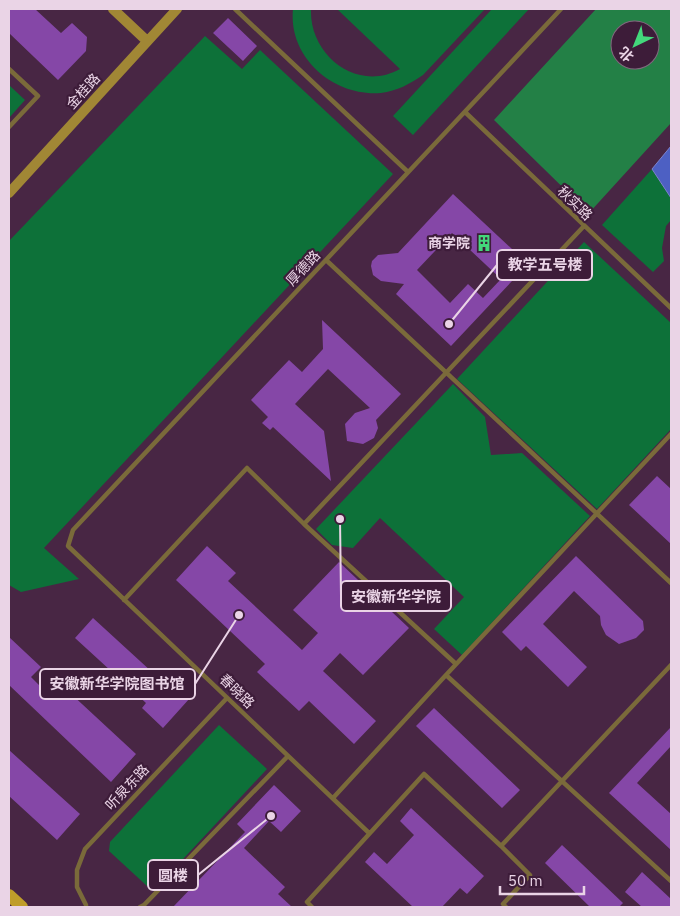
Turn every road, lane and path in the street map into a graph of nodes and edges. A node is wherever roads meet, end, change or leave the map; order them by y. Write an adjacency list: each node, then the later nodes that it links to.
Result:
1 (113, 9): 5 (street)
2 (177, 9): 5 (street, 金桂路)
3 (235, 9): 9 (lane)
4 (562, 9): 7 (lane, 厚德路)
5 (147, 41): 10 (street, 金桂路)
6 (9, 69): 8 (lane)
7 (464, 112): 9 (lane, 厚德路); 11 (lane, 秋实路)
8 (9, 127)
9 (408, 172): 12 (lane, 厚德路)
10 (9, 192)
11 (584, 226): 13 (lane, 秋实路); 14 (lane)
12 (326, 260): 14 (lane); 18 (lane, 厚德路)
13 (671, 308)
14 (447, 373): 16 (lane); 17 (lane)
15 (671, 434): 16 (lane)
16 (597, 514): 19 (lane); 21 (lane)
17 (304, 524): 20 (lane); 21 (lane)
18 (68, 546): 20 (lane, 春晓路)
19 (671, 583)
20 (124, 600): 26 (lane, 春晓路)
21 (456, 664): 25 (lane)
22 (671, 665): 23 (lane)
23 (667, 670): 24 (lane); 28 (lane)
24 (671, 674)
25 (446, 675): 28 (lane); 29 (lane)
26 (227, 698): 27 (lane, 春晓路); 36 (lane, 听泉东路)
27 (288, 756): 29 (lane, 春晓路); 37 (lane)
28 (563, 782): 31 (lane); 32 (lane)
29 (333, 798): 30 (lane, 春晓路)
30 (369, 832): 31 (lane); 38 (lane)
31 (500, 846): 34 (lane)
32 (671, 881)
33 (9, 895): 35 (main road)
34 (503, 906)
35 (22, 907)
36 (87, 907)
37 (140, 907)
38 (312, 907)

